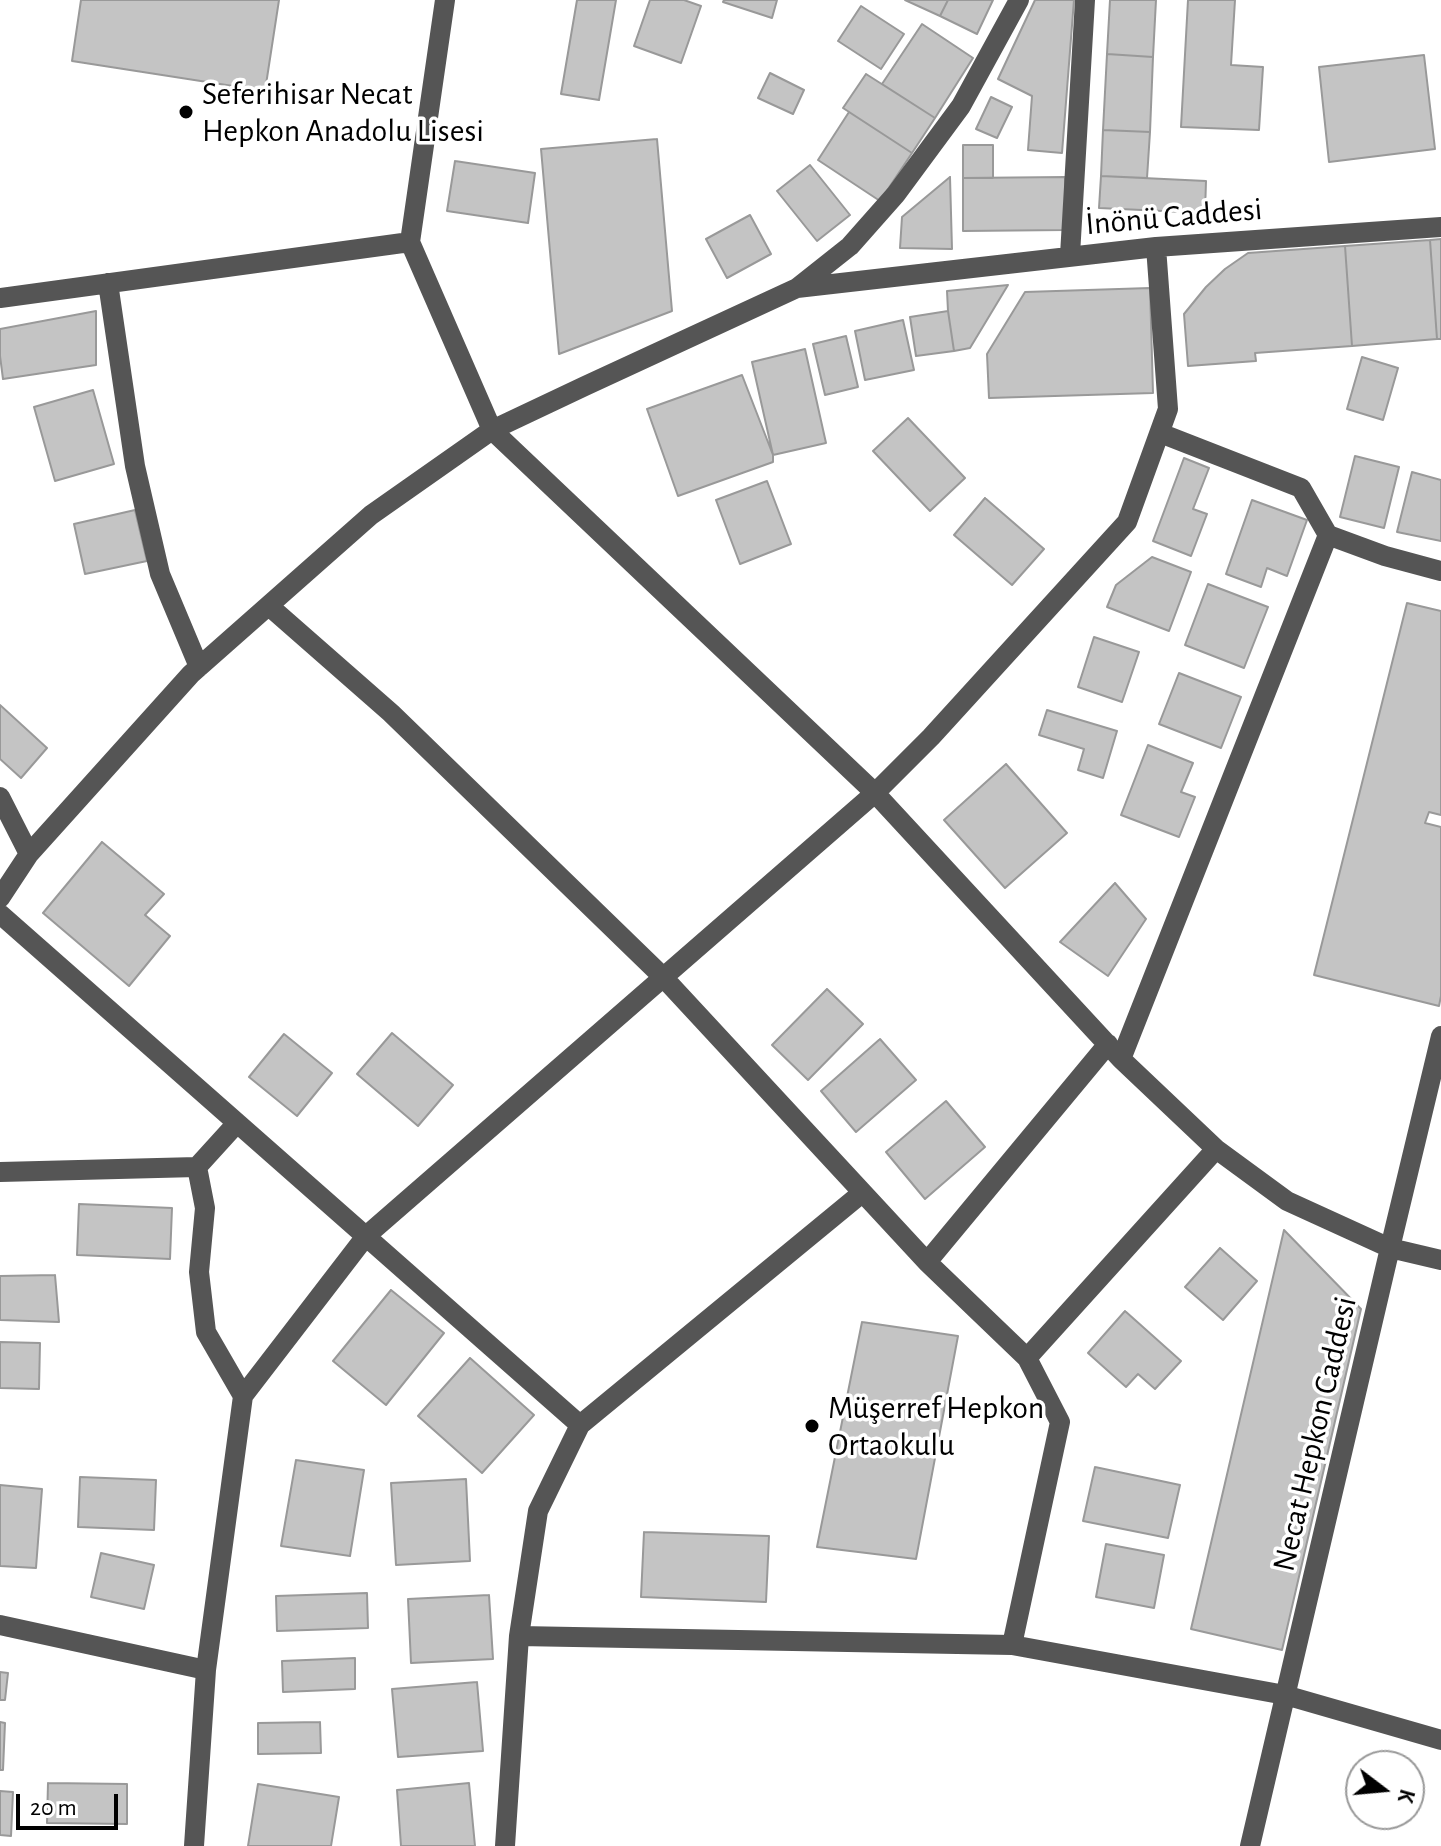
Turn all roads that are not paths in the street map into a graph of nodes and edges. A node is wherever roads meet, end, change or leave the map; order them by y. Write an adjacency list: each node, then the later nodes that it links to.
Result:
1 (445, 0): 5 (street)
2 (1019, 0): 9 (street)
3 (1085, 0): 7 (street, İnönü Caddesi)
4 (1441, 227): 6 (street, İnönü Caddesi)
5 (410, 242): 8 (street); 11 (street)
6 (1156, 247): 7 (street, İnönü Caddesi); 12 (street)
7 (1070, 255): 9 (street)
8 (108, 283): 10 (street); 16 (street)
9 (797, 288): 11 (street)
10 (0, 298)
11 (492, 430): 15 (street); 17 (street)
12 (1160, 433): 13 (street); 17 (street)
13 (1328, 535): 14 (street); 24 (street)
14 (1441, 571)
15 (269, 606): 16 (street); 22 (street)
16 (199, 667): 19 (street)
17 (875, 793): 22 (street); 24 (street)
18 (0, 797): 19 (street)
19 (29, 854): 20 (street)
20 (0, 898)
21 (0, 914): 25 (street)
22 (663, 977): 29 (street); 30 (street)
23 (1441, 1036): 31 (street, Necat Hepkon Caddesi)
24 (1114, 1052): 26 (street); 33 (street)
25 (237, 1123): 27 (street); 30 (street)
26 (1216, 1149): 31 (street); 34 (street)
27 (197, 1167): 28 (street); 35 (street)
28 (0, 1172)
29 (862, 1193): 33 (street); 36 (street)
30 (366, 1236): 35 (street); 36 (street)
31 (1390, 1248): 32 (street); 41 (street, Necat Hepkon Caddesi)
32 (1441, 1260)
33 (927, 1262): 34 (street)
34 (1027, 1358): 39 (street)
35 (243, 1396): 40 (street)
36 (580, 1425): 38 (street)
37 (0, 1625): 40 (street)
38 (519, 1636): 39 (street); 44 (street)
39 (1012, 1645): 41 (street)
40 (206, 1670): 43 (street)
41 (1285, 1695): 42 (street); 45 (street, Necat Hepkon Caddesi)
42 (1441, 1740)
43 (194, 1846)
44 (505, 1846)
45 (1250, 1846)

